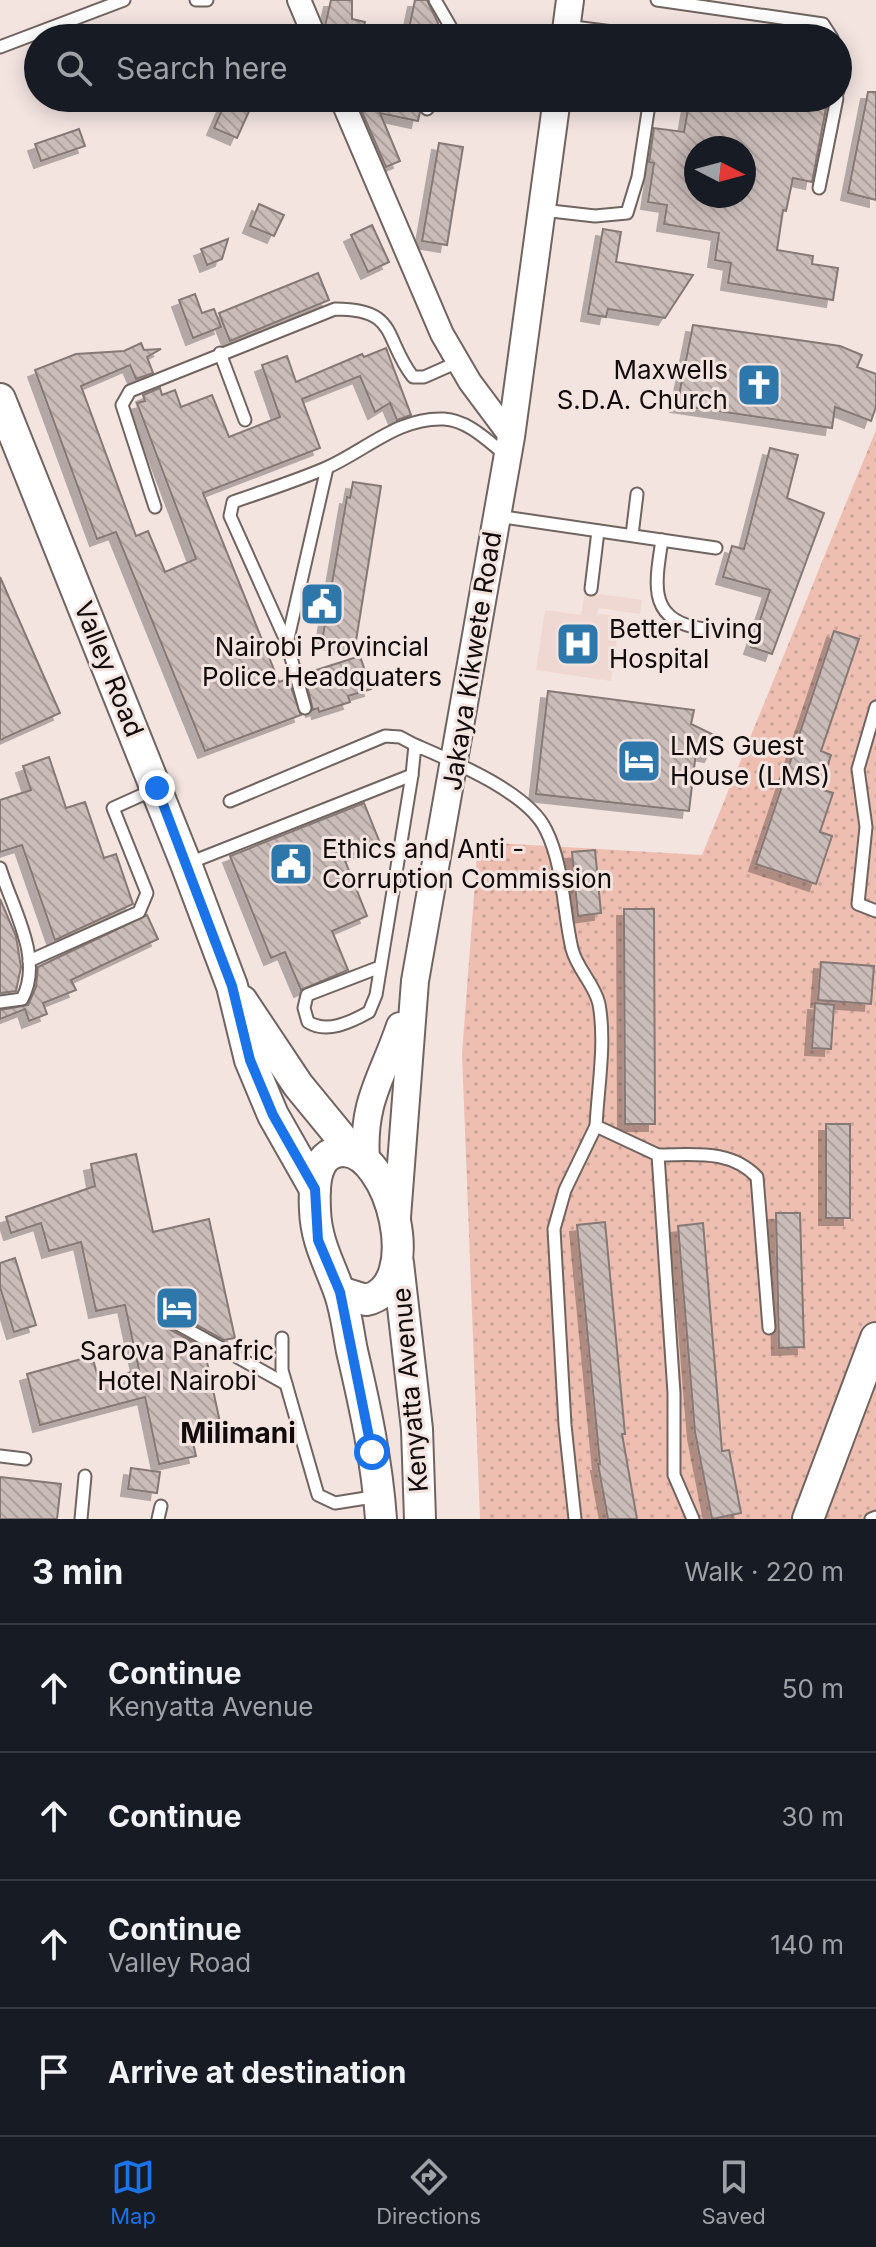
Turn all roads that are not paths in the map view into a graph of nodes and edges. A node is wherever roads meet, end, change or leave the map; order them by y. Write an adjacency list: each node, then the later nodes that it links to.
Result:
1 (124, 0): 8 (lane)
2 (196, 0): 3 (lane)
3 (207, 0)
4 (299, 0): 9 (street)
5 (435, 0): 10 (lane)
6 (570, 0): 11 (street)
7 (657, 0): 12 (lane)
8 (61, 24)
9 (309, 24)
10 (449, 24)
11 (567, 24)
12 (823, 24)
13 (24, 38): 14 (lane)
14 (0, 47)
15 (347, 112): 22 (street)
16 (555, 112): 20 (street, Jakaya Kikwete Road)
17 (648, 112): 20 (lane)
18 (834, 112): 19 (lane)
19 (819, 188)
20 (542, 210): 25 (street, Jakaya Kikwete Road)
21 (220, 353): 22 (lane); 24 (lane); 28 (lane)
22 (458, 362): 25 (street)
23 (0, 399): 42 (main road, Valley Road)
24 (245, 420)
25 (509, 446): 26 (lane); 29 (street, Jakaya Kikwete Road)
26 (327, 468): 36 (lane); 36 (lane)
27 (637, 494): 31 (lane)
28 (155, 507)
29 (496, 516): 30 (lane); 40 (street, Jakaya Kikwete Road)
30 (598, 531): 31 (lane); 34 (lane)
31 (632, 535): 32 (lane)
32 (662, 540): 33 (lane); 35 (lane)
33 (716, 548)
34 (591, 589)
35 (705, 629)
36 (287, 643): 38 (lane)
37 (876, 707): 46 (lane)
38 (305, 708)
39 (415, 745): 40 (lane); 41 (lane); 43 (lane)
40 (456, 762): 49 (street, Jakaya Kikwete Road); 52 (lane)
41 (412, 775): 44 (lane); 48 (lane)
42 (157, 788): 44 (main road, Valley Road); 47 (lane)
43 (230, 801)
44 (186, 864): 50 (main road, Valley Road)
45 (0, 868): 47 (lane)
46 (876, 911)
47 (29, 961): 51 (lane)
48 (380, 967): 48 (lane)
49 (415, 981): 54 (street); 56 (street, Jakaya Kikwete Road)
50 (232, 986): 54 (main road, Valley Road); 55 (main road, Valley Road)
51 (0, 1002)
52 (596, 1126): 53 (lane); 72 (lane)
53 (658, 1155): 60 (lane); 73 (lane)
54 (360, 1156): 55 (main road); 56 (main road, Valley Road)
55 (315, 1189): 58 (main road, Kenyatta Avenue)
56 (396, 1225): 57 (main road, Kenyatta Avenue)
57 (397, 1261): 58 (main road); 71 (main road, Kenyatta Avenue)
58 (340, 1292): 68 (main road, Kenyatta Avenue)
59 (174, 1322): 63 (lane)
60 (769, 1328)
61 (282, 1338): 63 (lane)
62 (876, 1338): 74 (main road)
63 (286, 1384): 68 (lane)
64 (0, 1456): 65 (lane)
65 (25, 1459)
66 (85, 1476): 69 (lane)
67 (161, 1506): 70 (lane)
68 (380, 1513)
69 (81, 1519)
70 (158, 1519)
71 (420, 1519)
72 (575, 1519)
73 (693, 1519)
74 (808, 1519)

